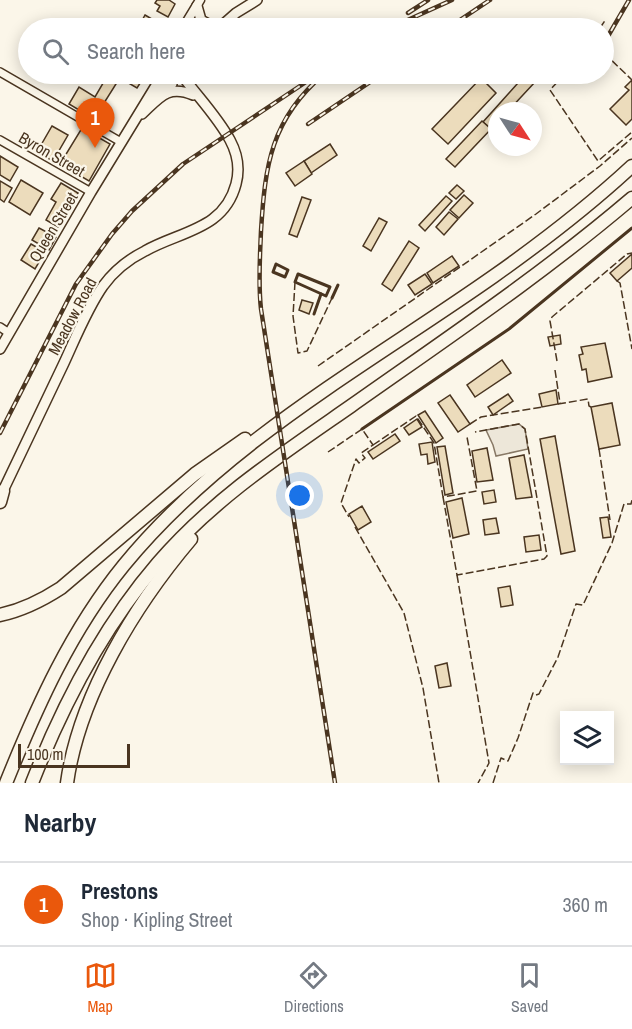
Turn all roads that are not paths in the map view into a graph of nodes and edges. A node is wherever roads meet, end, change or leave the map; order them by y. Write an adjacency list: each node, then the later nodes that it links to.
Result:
1 (256, 0): 5 (main road)
2 (199, 3): 3 (street); 4 (main road)
3 (189, 18)
4 (201, 18)
5 (228, 18)
6 (0, 72): 7 (street)
7 (18, 82)
8 (21, 84): 18 (street)
9 (150, 84): 16 (main road)
10 (157, 84): 16 (main road, Queen Street)
11 (171, 84): 16 (main road, Queen Street)
12 (176, 84): 15 (main road, Meadow Road)
13 (188, 84): 15 (main road, Meadow Road)
14 (190, 84): 15 (main road)
15 (193, 91): 16 (main road); 27 (main road, Meadow Road)
16 (134, 122): 18 (main road, Queen Street)
17 (0, 140): 20 (street, Byron Street)
18 (121, 142): 20 (main road, Queen Street)
19 (632, 166): 25 (highway)
20 (91, 192): 23 (main road, Queen Street)
21 (632, 198): 26 (highway)
22 (0, 327): 23 (street)
23 (9, 333): 24 (main road, Queen Street)
24 (0, 349)
25 (325, 390): 28 (highway); 29 (highway)
26 (336, 417): 30 (highway); 31 (highway)
27 (1, 497)
28 (0, 615)
29 (6, 783)
30 (32, 783)
31 (68, 783)

